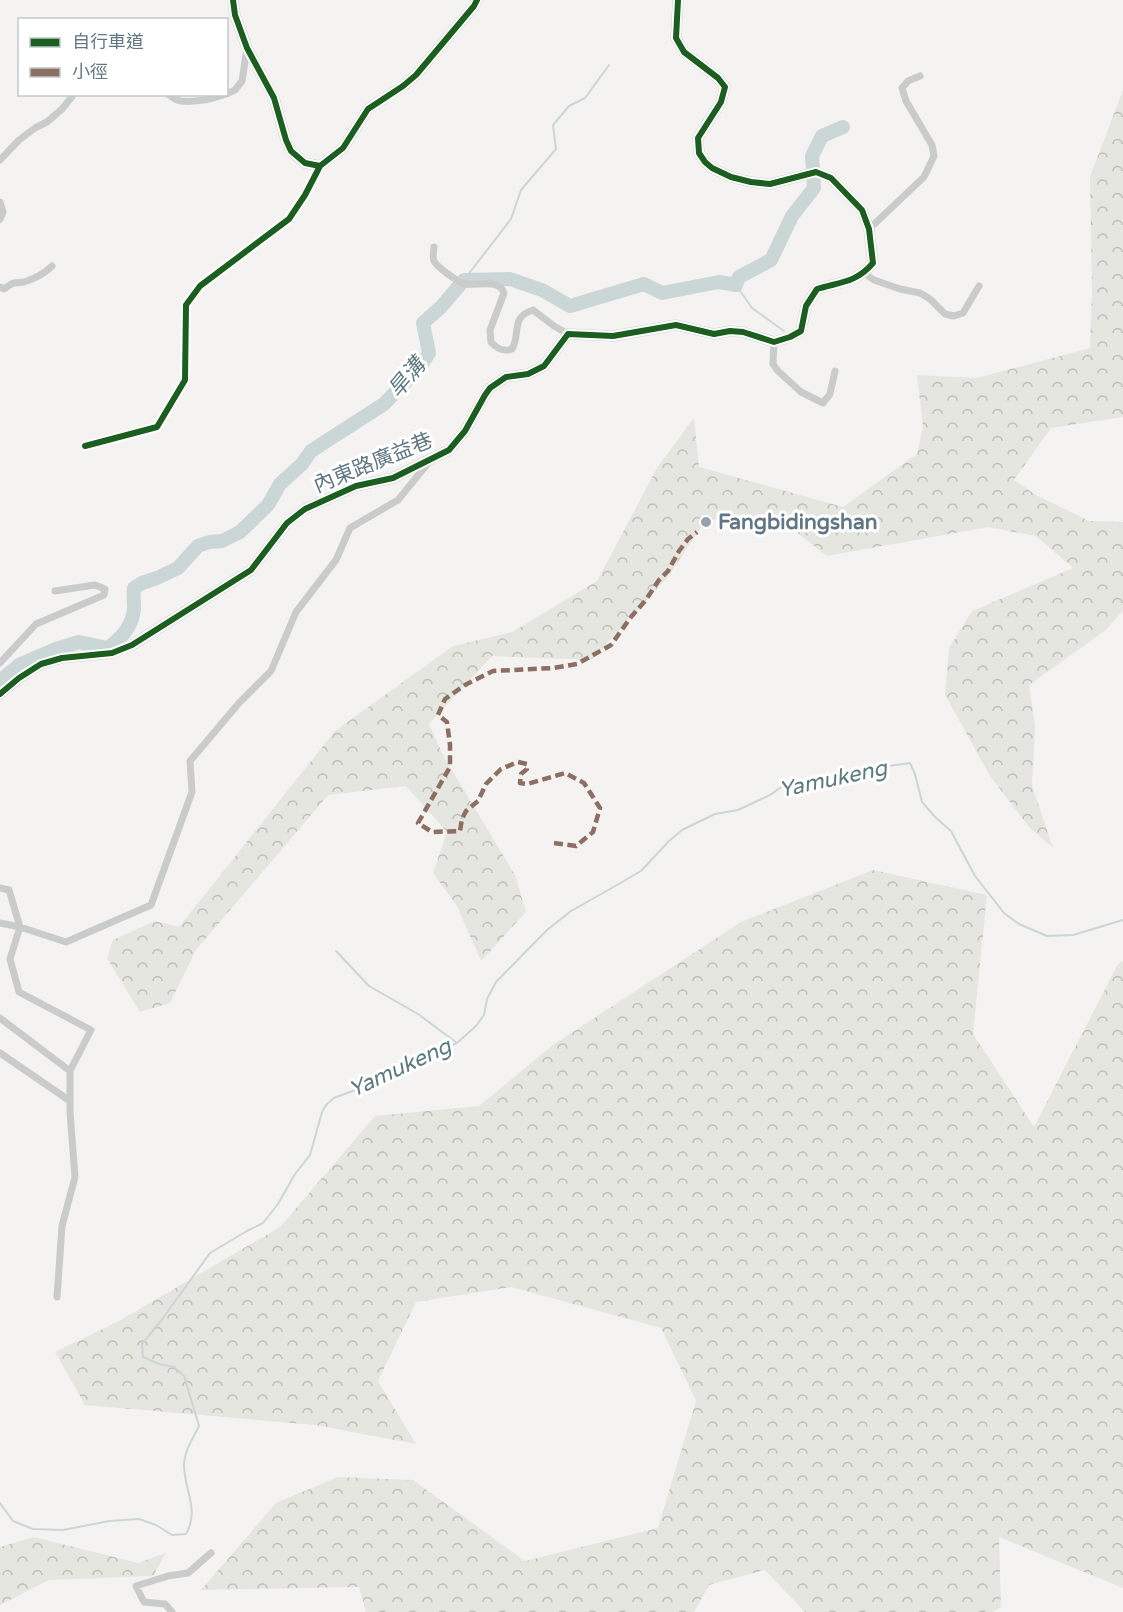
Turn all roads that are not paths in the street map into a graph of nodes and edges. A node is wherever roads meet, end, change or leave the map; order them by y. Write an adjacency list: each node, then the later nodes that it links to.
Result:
1 (233, 0): 4 (street)
2 (477, 0): 11 (street)
3 (678, 0): 14 (street)
4 (247, 48): 6 (street); 11 (street)
5 (920, 76): 14 (street)
6 (228, 93)
7 (72, 96): 10 (street)
8 (171, 96): 9 (street)
9 (220, 96)
10 (0, 160)
11 (320, 166): 23 (street)
12 (0, 202): 13 (street)
13 (0, 219)
14 (868, 229): 17 (street)
15 (434, 247): 20 (street)
16 (52, 266): 19 (street)
17 (864, 273): 18 (street); 21 (street)
18 (979, 286)
19 (0, 287)
20 (568, 334): 21 (street); 24 (street, 內東路廣益巷)
21 (774, 342): 22 (street)
22 (835, 371)
23 (85, 446)
24 (433, 458): 27 (street, 內東路廣益巷); 30 (street, 內東路廣益巷)
25 (55, 591): 26 (street)
26 (0, 663)
27 (0, 694)
28 (0, 888): 30 (street)
29 (0, 923): 30 (street)
30 (20, 927): 33 (street)
31 (0, 1017): 33 (street)
32 (0, 1053): 34 (street)
33 (70, 1071): 34 (street)
34 (70, 1101): 35 (street)
35 (57, 1297)
36 (212, 1553): 37 (street)
37 (172, 1612)

